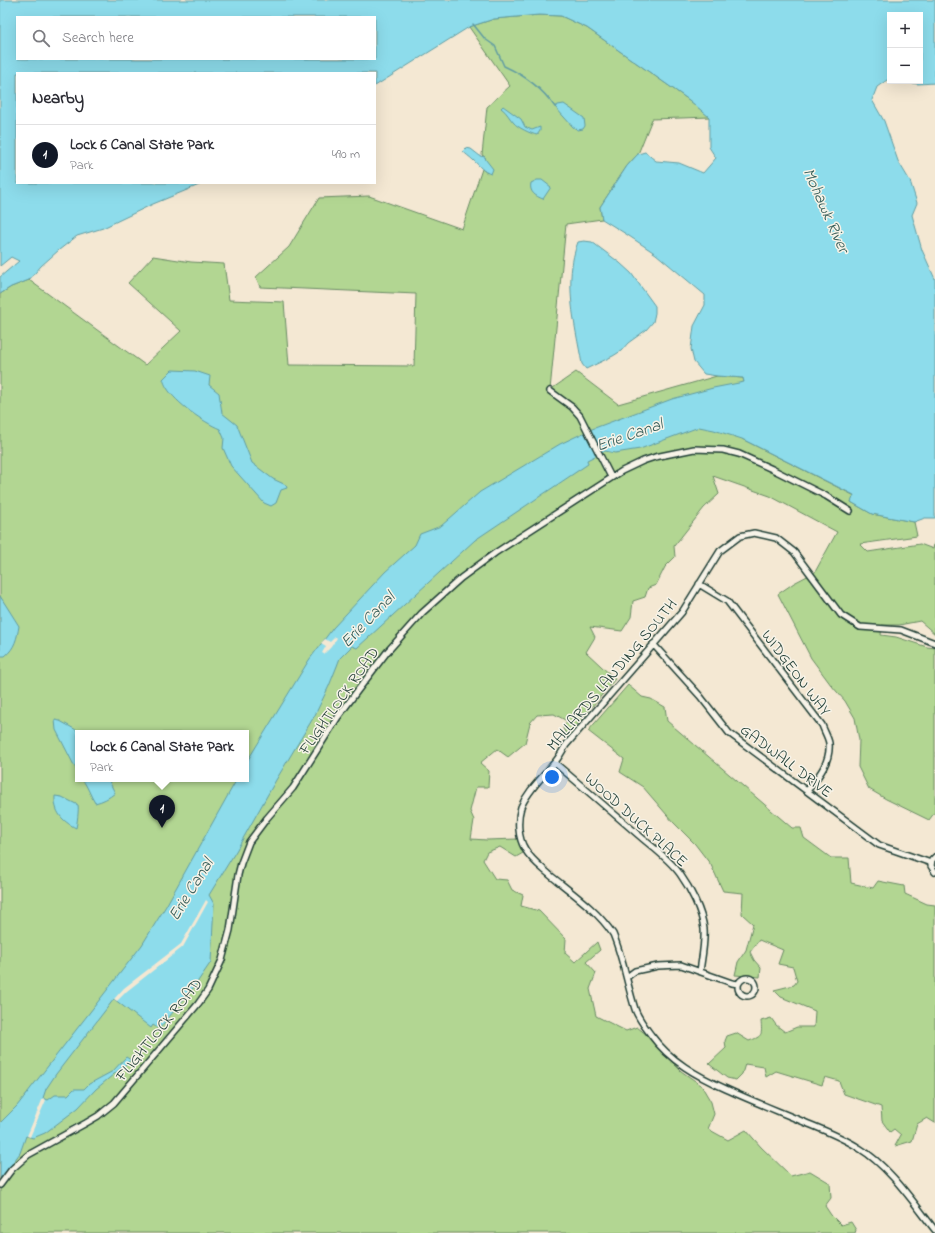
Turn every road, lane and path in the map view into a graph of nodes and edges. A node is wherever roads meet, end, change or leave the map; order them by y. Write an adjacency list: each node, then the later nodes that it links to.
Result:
1 (550, 391): 2 (street)
2 (611, 477): 3 (street, FLIGHTLOCK ROAD); 15 (street, FLIGHTLOCK ROAD)
3 (850, 511)
4 (699, 584): 5 (street, MALLARDS LANDING SOUTH); 6 (street, MALLARDS LANDING SOUTH); 8 (street, WIDGEON WAY)
5 (935, 642)
6 (653, 644): 7 (street, MALLARDS LANDING SOUTH); 8 (street, GADWALL DRIVE)
7 (555, 763): 12 (street, WOOD DUCK PLACE); 13 (street, MALLARDS LANDING SOUTH)
8 (807, 791): 10 (street, GADWALL DRIVE)
9 (935, 857): 10 (street)
10 (931, 863): 11 (street)
11 (935, 872)
12 (700, 971): 13 (street); 14 (street)
13 (627, 976): 16 (street, MALLARDS LANDING SOUTH)
14 (738, 984)
15 (0, 1185)
16 (935, 1230)

